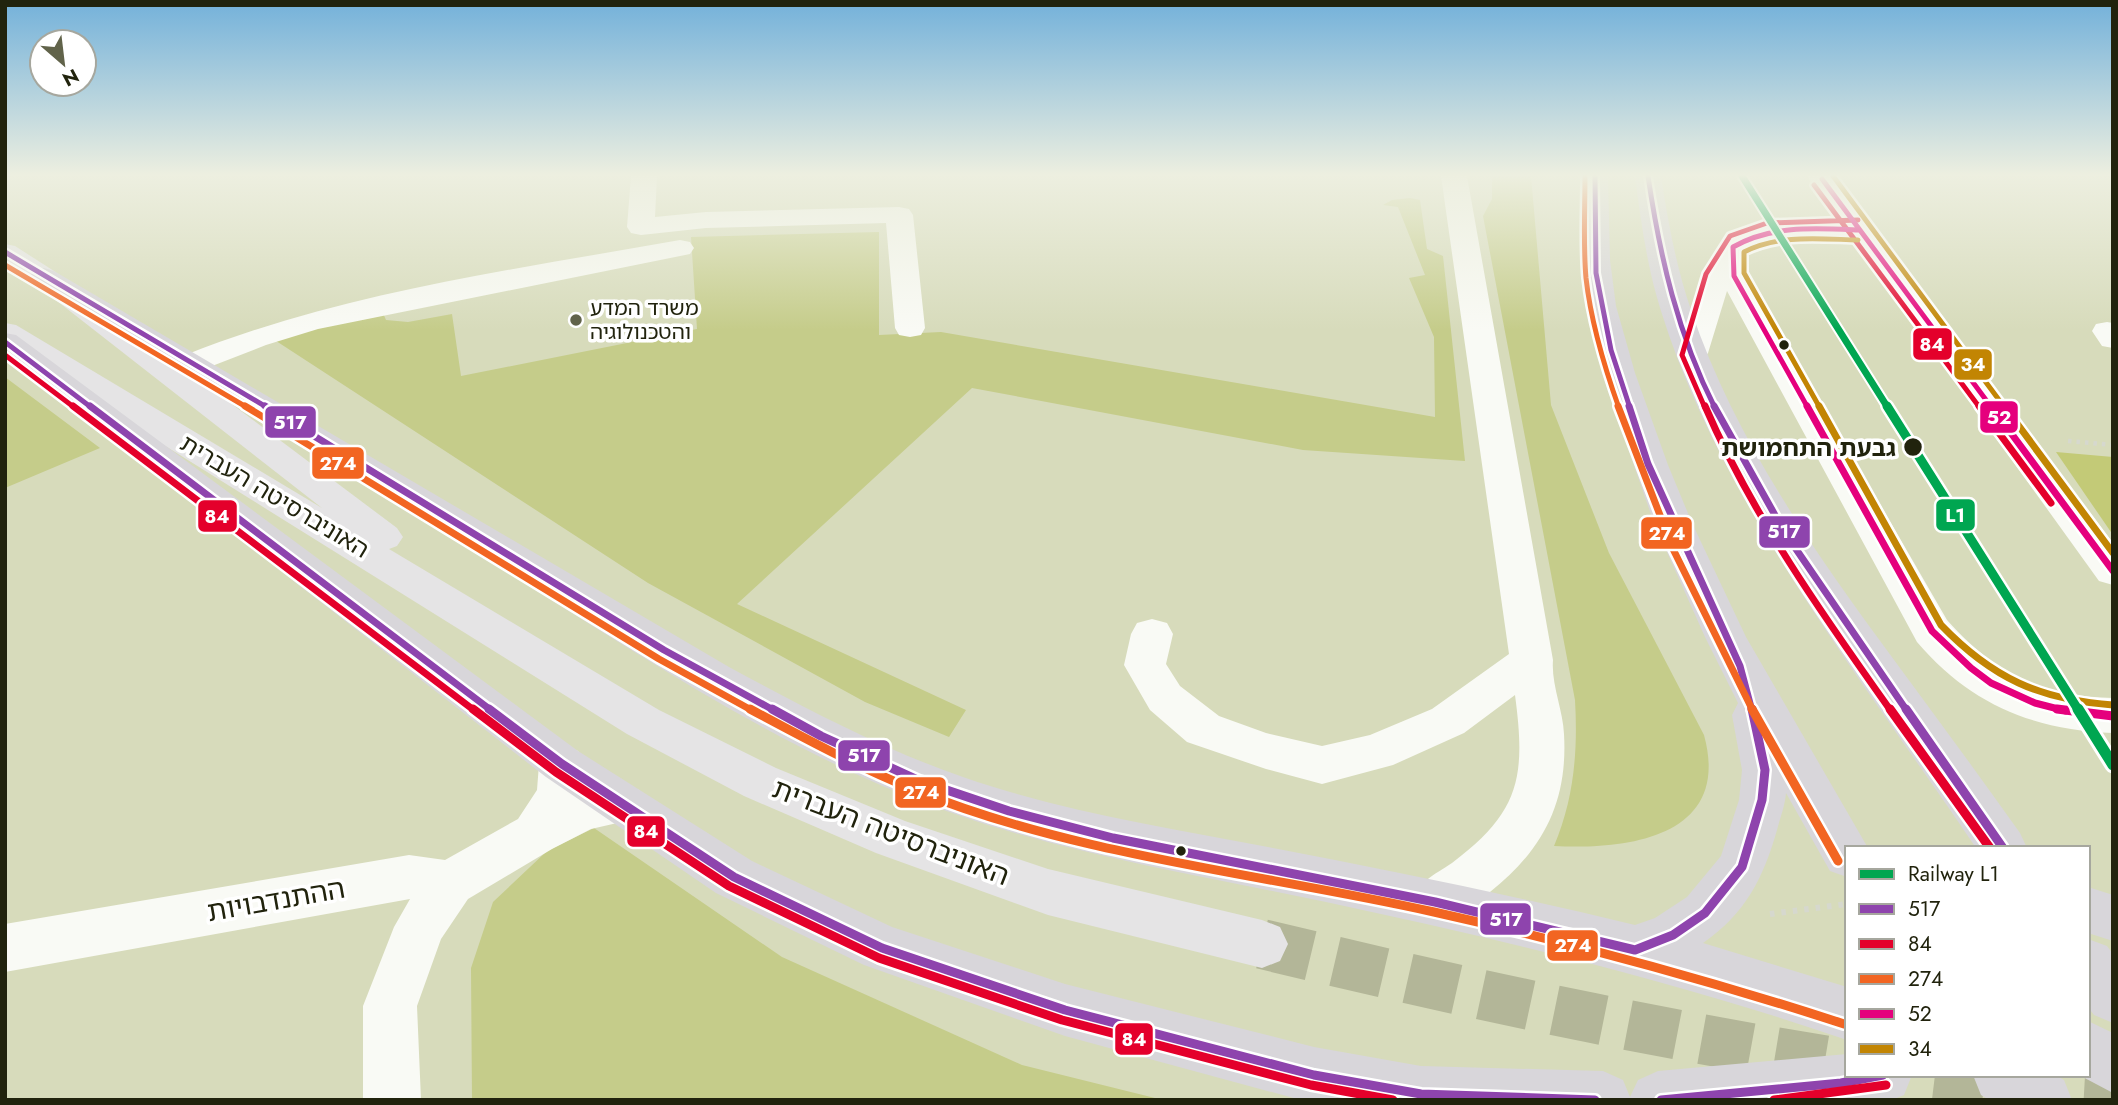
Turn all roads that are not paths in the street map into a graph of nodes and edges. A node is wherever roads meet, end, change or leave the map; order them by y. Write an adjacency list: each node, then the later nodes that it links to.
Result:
1 (900, 228): 10 (street)
2 (1462, 228): 20 (street)
3 (1596, 228): 21 (highway)
4 (1655, 228): 15 (highway)
5 (1858, 230): 6 (street); 17 (street)
6 (1733, 247): 15 (street); 22 (street)
7 (680, 248): 16 (street)
8 (5, 251): 9 (main road, האוניברסיטה העברית)
9 (44, 277): 16 (highway); 19 (main road, האוניברסיטה העברית)
10 (910, 328)
11 (5, 332): 19 (main road, האוניברסיטה העברית)
12 (2113, 332): 13 (street)
13 (2113, 339)
14 (5, 342): 23 (highway)
15 (1692, 353): 26 (highway)
16 (194, 363): 29 (highway)
17 (2113, 571)
18 (1152, 634): 20 (street)
19 (545, 660): 32 (main road, האוניברסיטה העברית)
20 (1532, 660): 29 (street)
21 (1740, 666): 27 (highway); 34 (highway)
22 (2113, 716)
23 (562, 764): 24 (highway); 25 (street)
24 (622, 804): 25 (street); 43 (highway)
25 (536, 834): 28 (street)
26 (2002, 846)
27 (1845, 853)
28 (450, 883): 33 (street, ההתנדבויות); 44 (street)
29 (1435, 902): 34 (highway)
30 (2090, 911): 31 (highway)
31 (2113, 918)
32 (1262, 944)
33 (5, 948)
34 (1635, 950): 37 (highway)
35 (2090, 967): 36 (highway)
36 (2113, 997)
37 (1845, 1013)
38 (2090, 1050): 39 (highway)
39 (2113, 1065)
40 (1873, 1077): 46 (highway)
41 (1979, 1077): 47 (highway)
42 (2005, 1077): 48 (highway)
43 (1428, 1097): 45 (highway)
44 (392, 1100)
45 (1603, 1100)
46 (1658, 1100)
47 (1992, 1100)
48 (2045, 1100)

